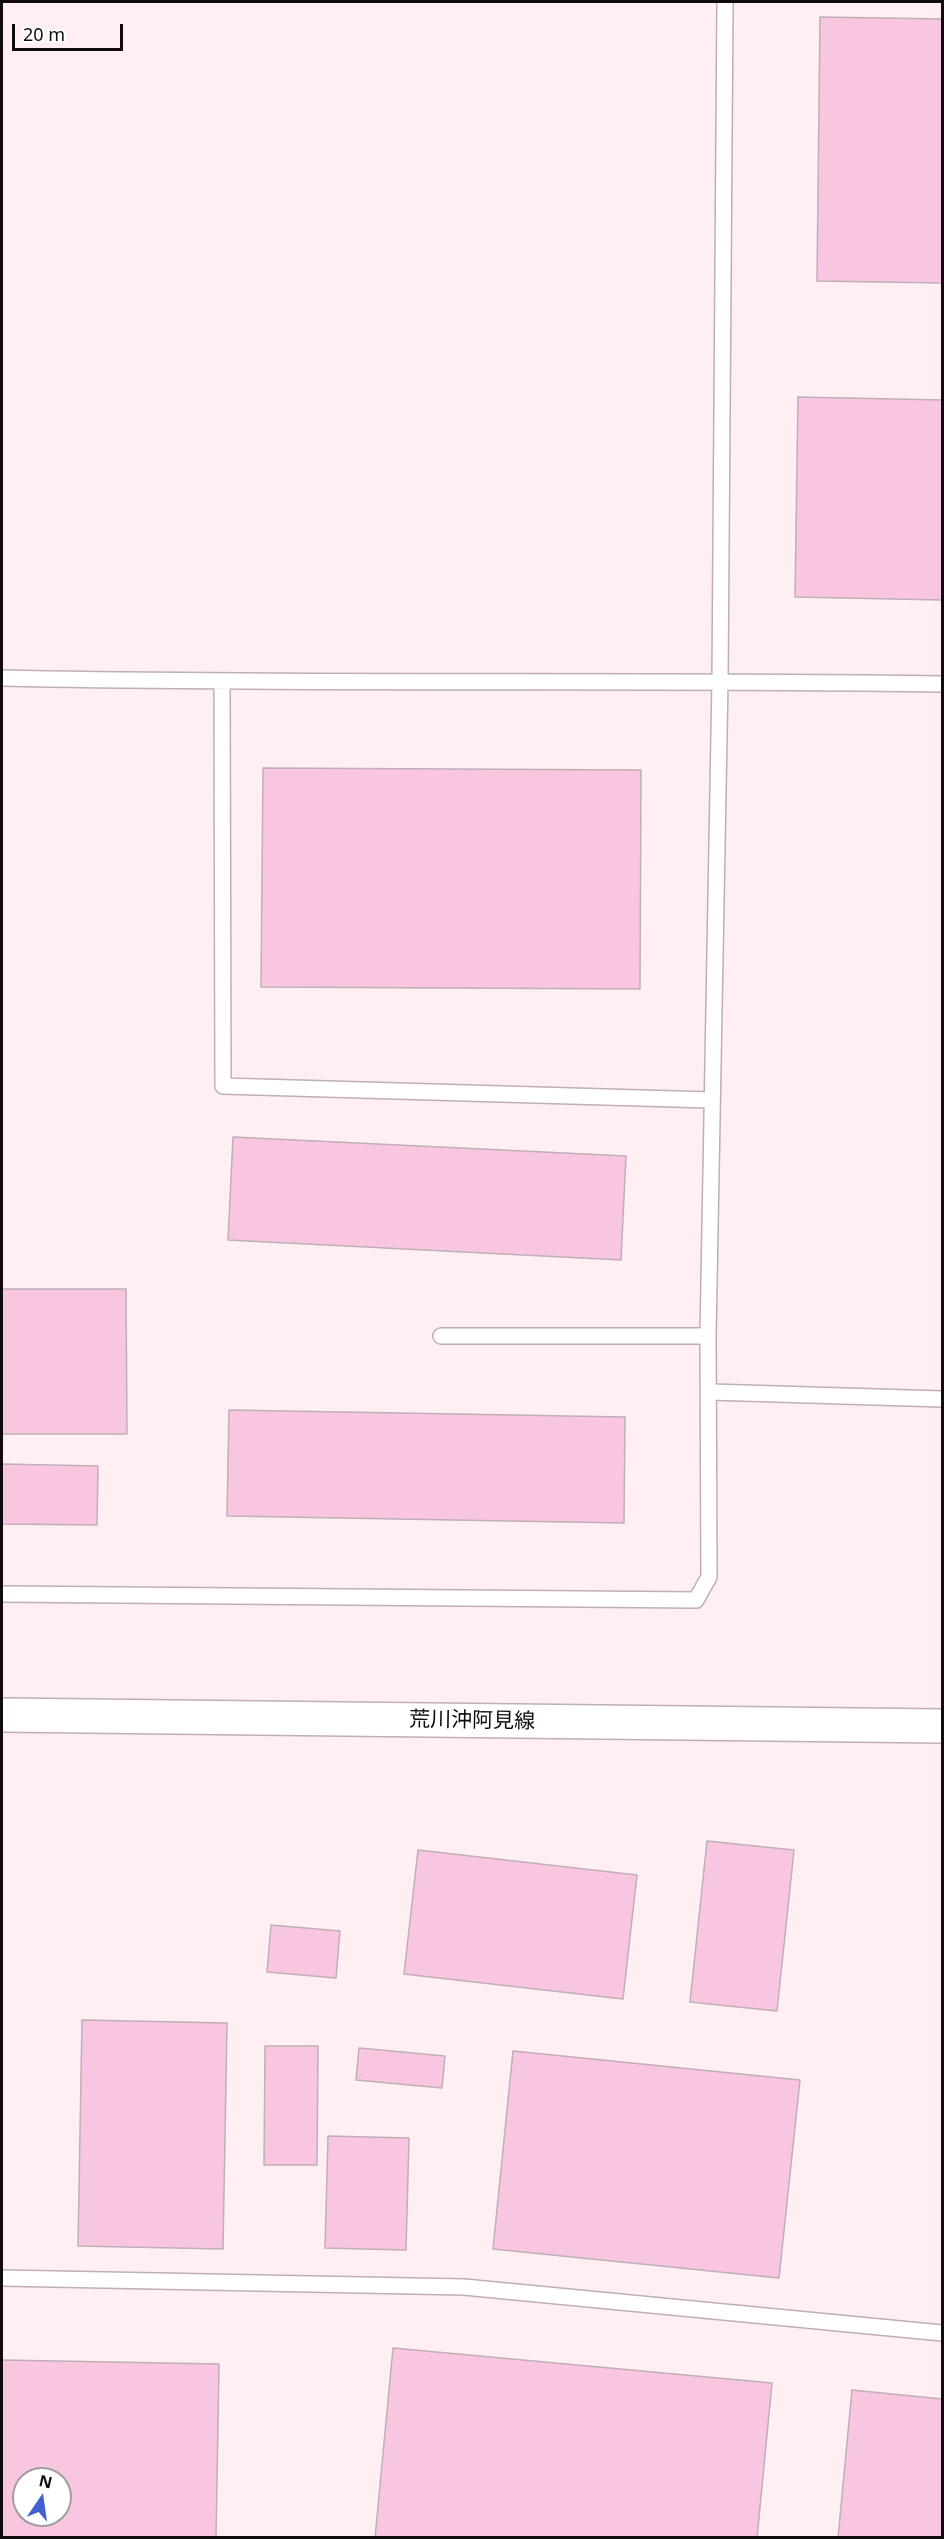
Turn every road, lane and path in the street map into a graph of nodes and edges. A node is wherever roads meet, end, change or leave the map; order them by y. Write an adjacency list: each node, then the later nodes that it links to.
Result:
1 (725, 2): 3 (lane)
2 (2, 678): 4 (lane)
3 (720, 681): 4 (lane); 5 (lane); 6 (lane)
4 (222, 683): 6 (lane)
5 (942, 684)
6 (710, 1100): 8 (lane)
7 (441, 1336): 8 (lane)
8 (708, 1336): 9 (lane)
9 (710, 1392): 10 (lane); 11 (lane)
10 (942, 1399)
11 (2, 1594)
12 (2, 1715): 13 (main road, 荒川沖阿見線)
13 (942, 1726)
14 (2, 2278): 15 (lane)
15 (942, 2333)

